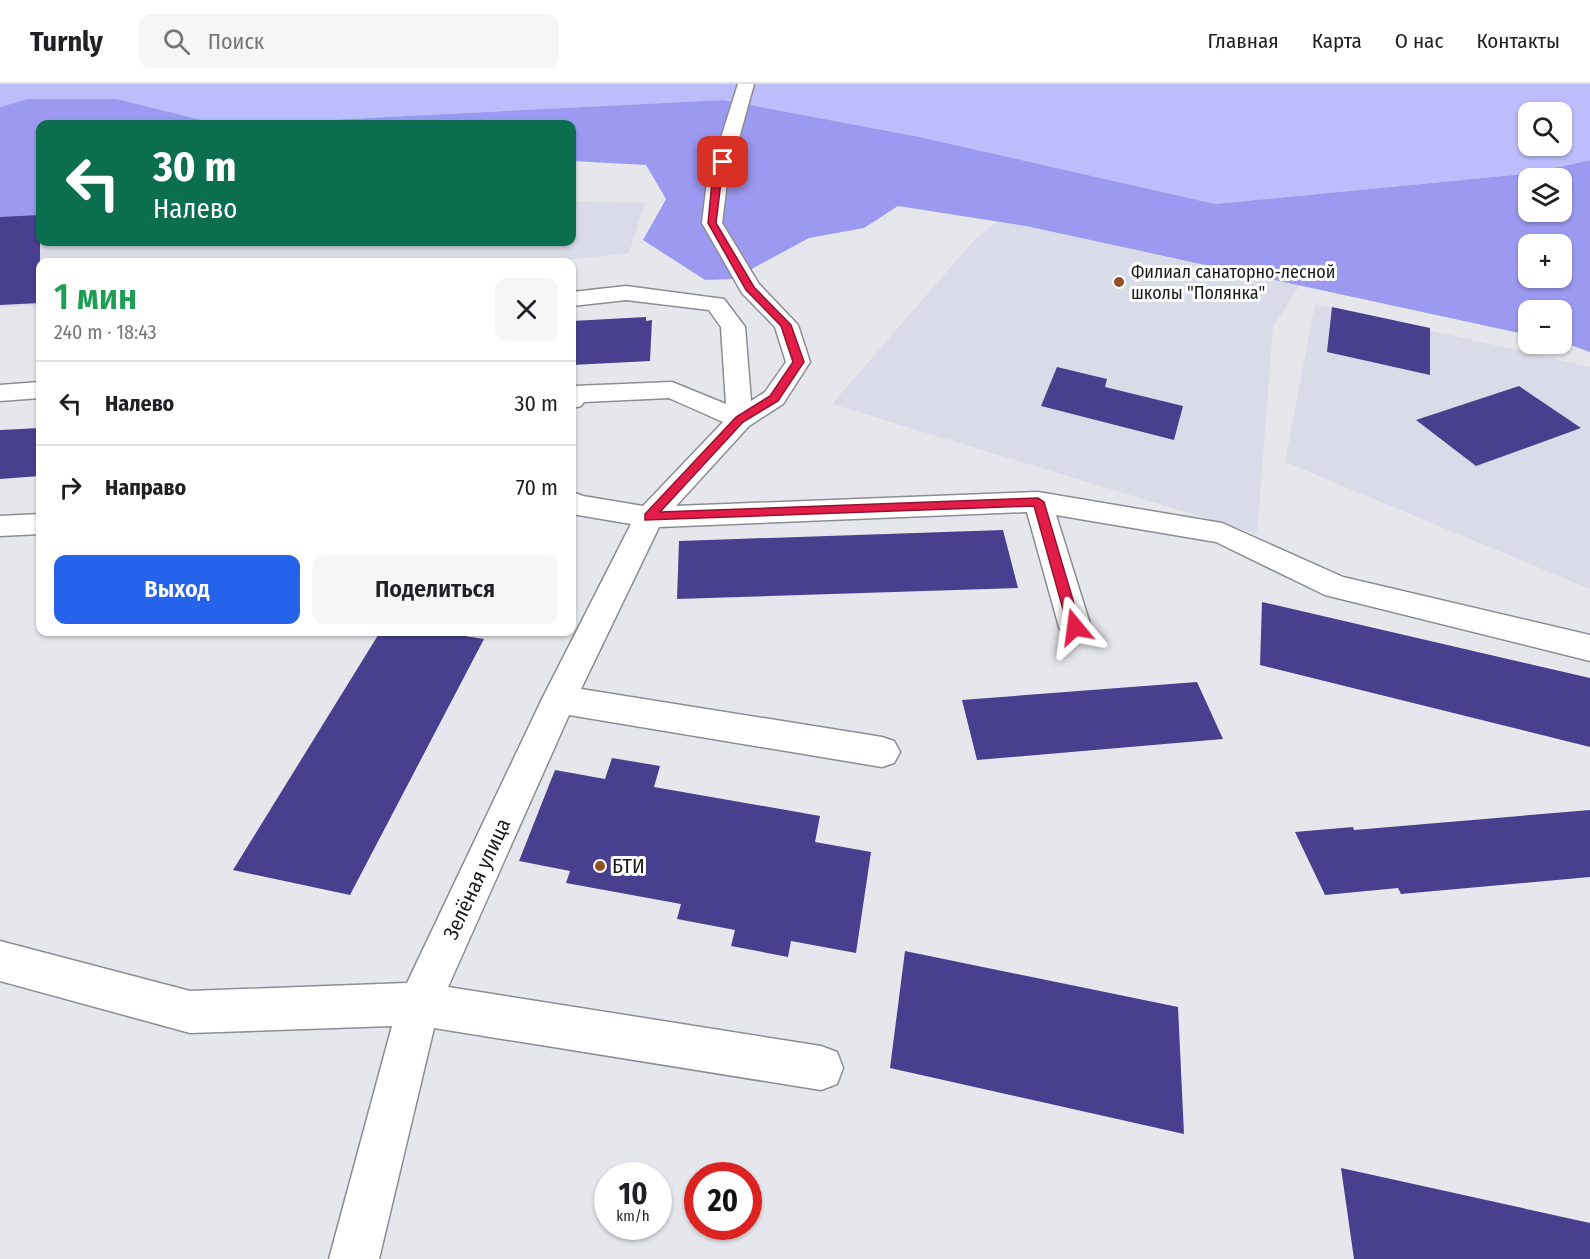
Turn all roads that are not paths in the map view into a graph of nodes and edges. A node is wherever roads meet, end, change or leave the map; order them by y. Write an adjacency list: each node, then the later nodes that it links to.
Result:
1 (746, 84): 6 (street, Зелёная улица)
2 (576, 299): 6 (street)
3 (36, 390): 4 (street)
4 (0, 393)
5 (576, 394): 6 (street)
6 (740, 420): 9 (street, Зелёная улица)
7 (1038, 502): 9 (street); 12 (street); 13 (street)
8 (576, 505): 9 (street)
9 (649, 517): 14 (street, Зелёная улица)
10 (36, 524): 11 (street)
11 (0, 526)
12 (1075, 627)
13 (1590, 648)
14 (559, 699): 15 (street); 17 (street, Зелёная улица)
15 (882, 752)
16 (0, 961): 17 (street)
17 (420, 1004): 18 (street); 19 (street, Зелёная улица)
18 (820, 1068)
19 (354, 1259)

